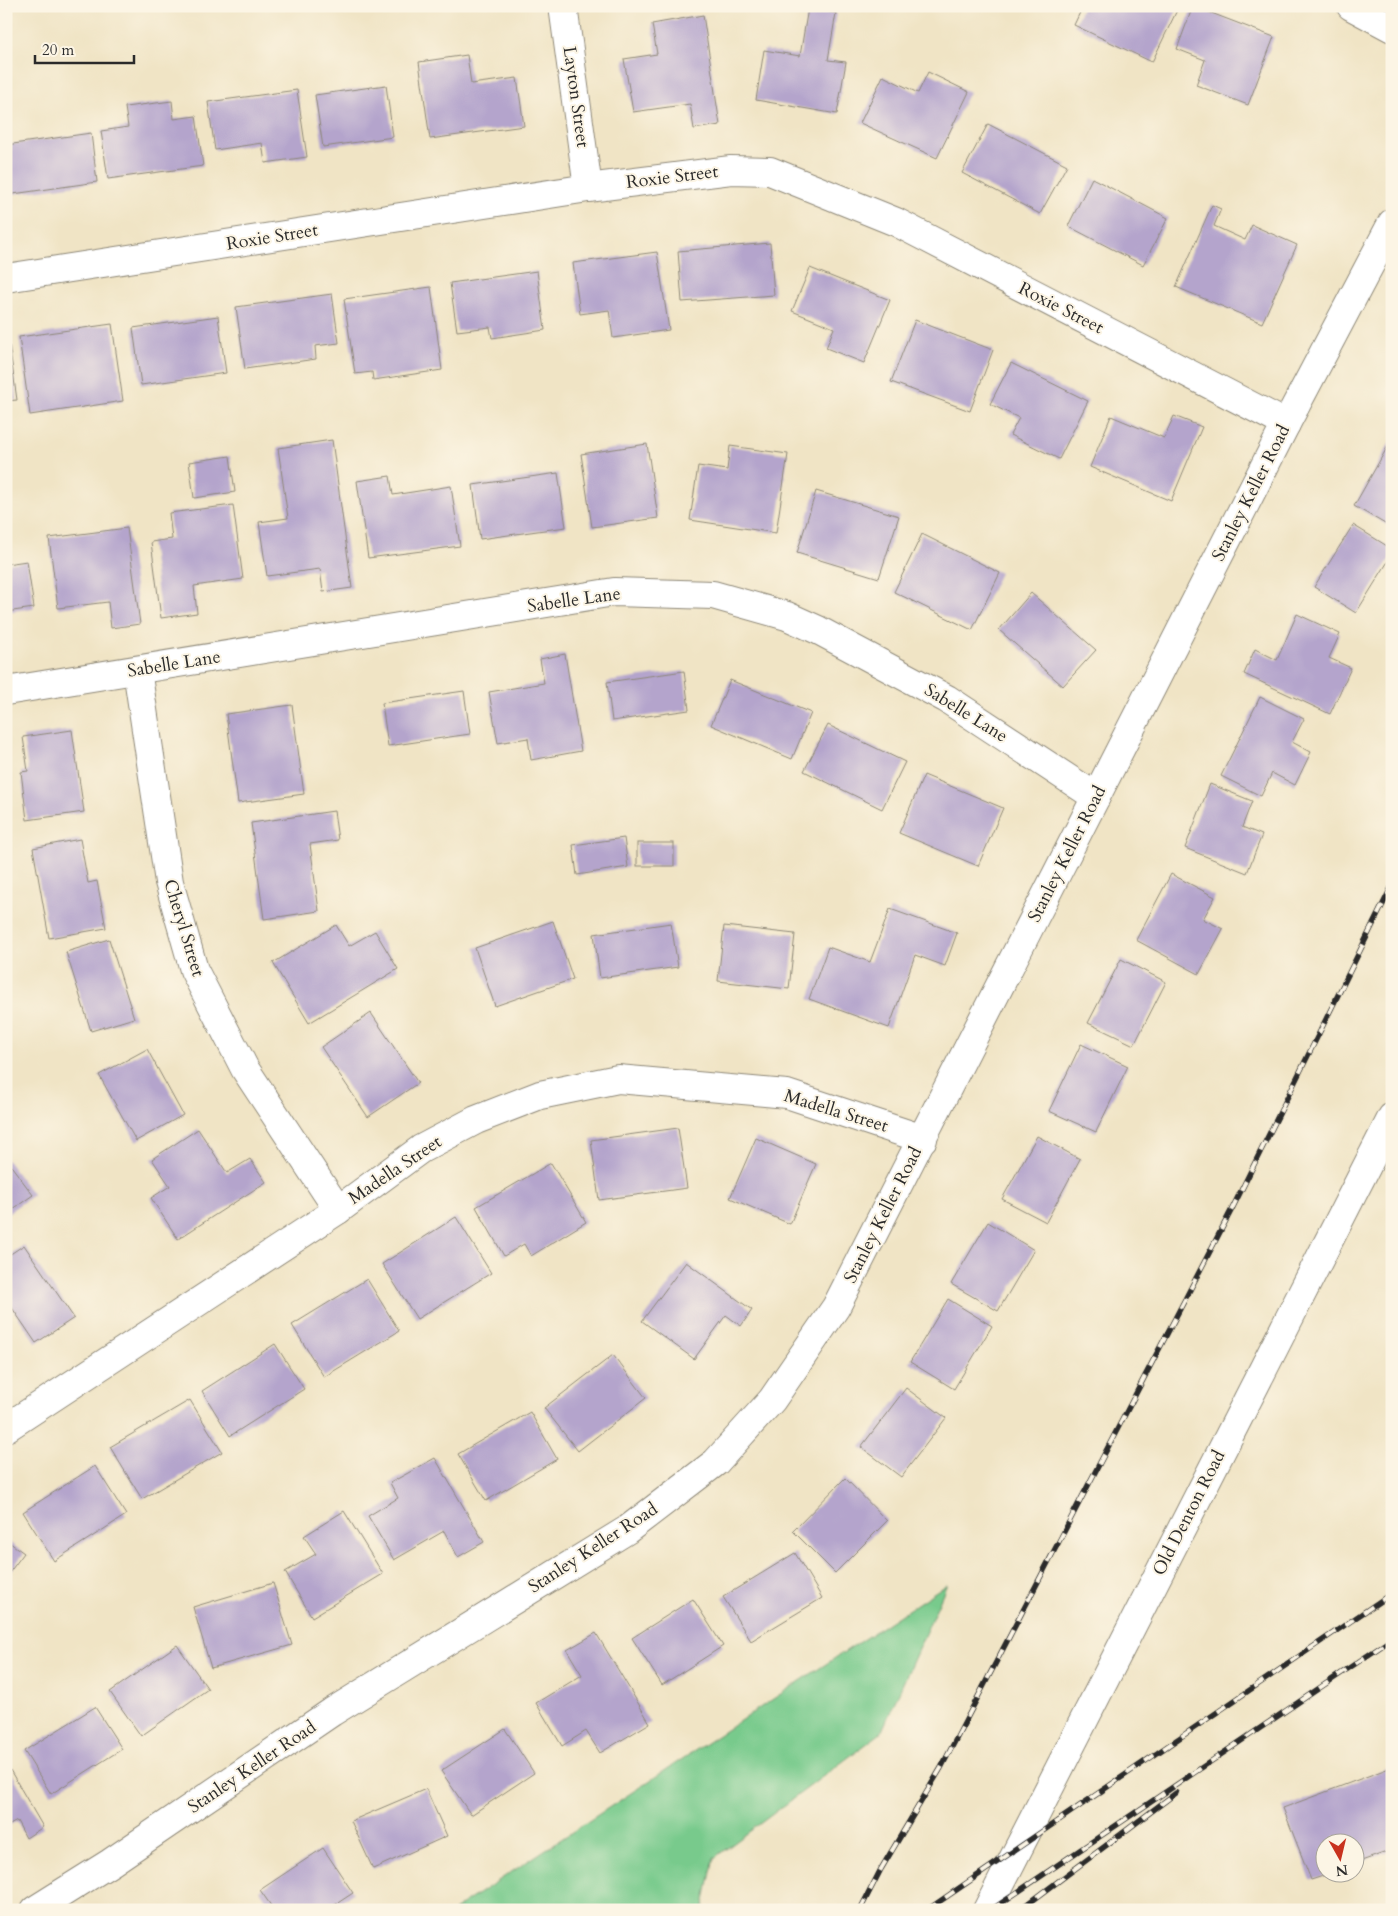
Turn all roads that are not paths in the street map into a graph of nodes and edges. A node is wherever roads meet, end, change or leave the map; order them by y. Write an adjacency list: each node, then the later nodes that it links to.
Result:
1 (563, 6): 4 (street, Layton Street)
2 (1351, 6): 3 (street)
3 (1392, 28)
4 (588, 188): 6 (street, Roxie Street); 7 (street, Roxie Street)
5 (1392, 223): 7 (street, Stanley Keller Road)
6 (6, 278)
7 (1286, 424): 10 (street, Stanley Keller Road)
8 (137, 670): 9 (street, Sabelle Lane); 10 (street, Sabelle Lane); 13 (street, Cheryl Street)
9 (6, 691)
10 (1096, 797): 12 (street, Stanley Keller Road)
11 (1392, 1117): 16 (street, Old Denton Road)
12 (923, 1139): 13 (street, Madella Street); 15 (street, Stanley Keller Road)
13 (338, 1210): 14 (street, Madella Street)
14 (6, 1428)
15 (35, 1910)
16 (987, 1910)

